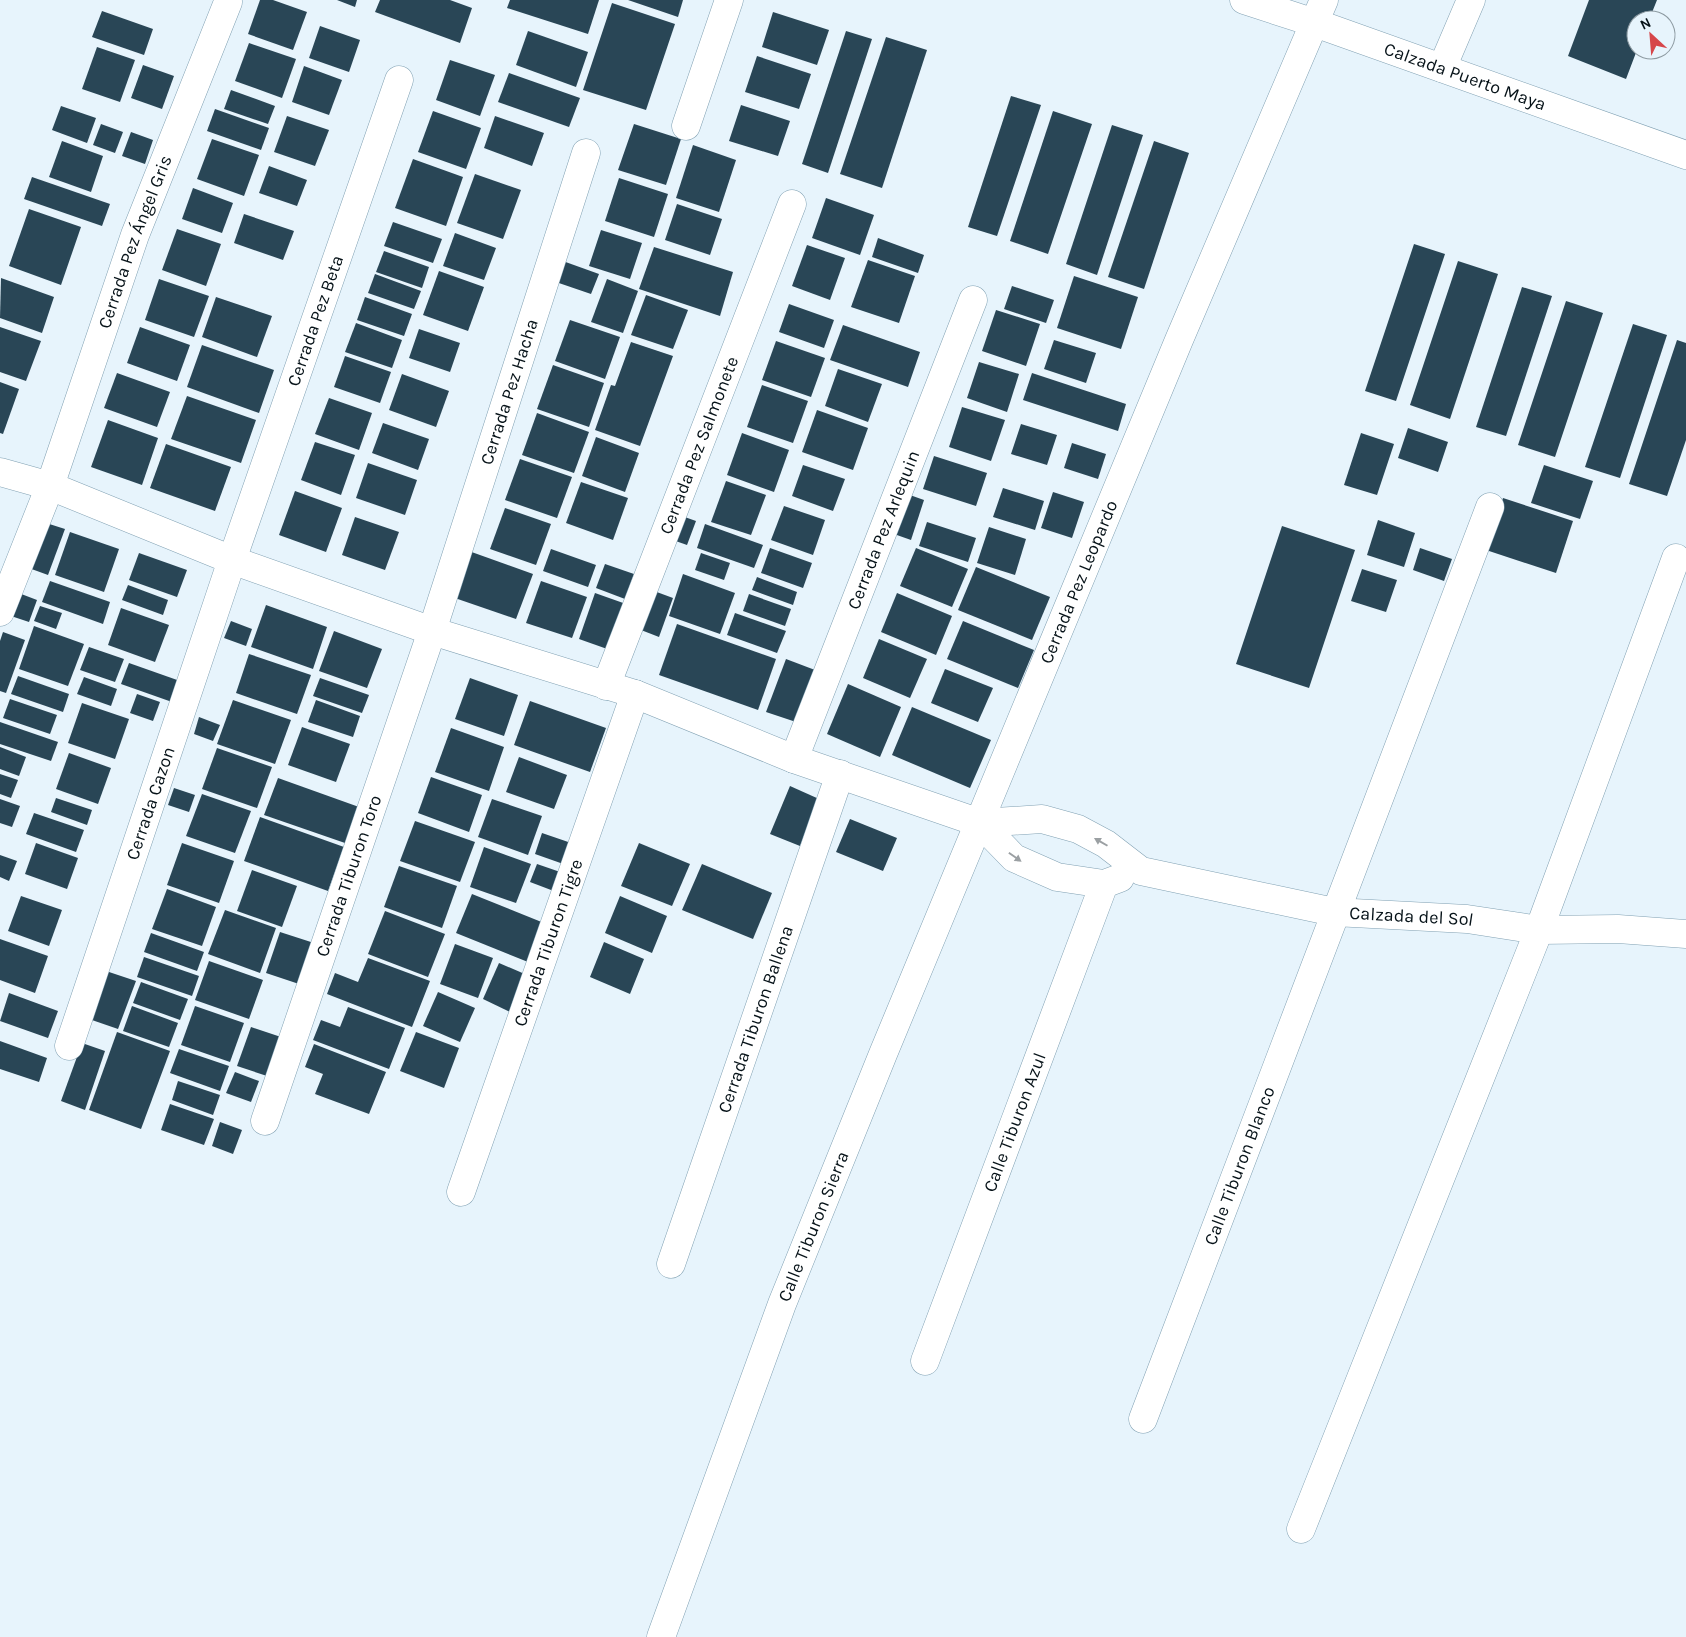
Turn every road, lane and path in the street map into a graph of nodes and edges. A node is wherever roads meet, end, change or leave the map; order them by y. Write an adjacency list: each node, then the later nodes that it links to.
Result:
1 (730, 0): 8 (street)
2 (1244, 0): 5 (street, Calzada Puerto Maya)
3 (1471, 0): 6 (street)
4 (228, 2): 14 (street, Cerrada Pez Ángel Gris)
5 (1319, 11): 6 (street, Calzada Puerto Maya); 24 (street, Cerrada Pez Leopardo)
6 (1442, 68): 10 (street, Calzada Puerto Maya)
7 (399, 80): 17 (street, Cerrada Pez Beta)
8 (686, 126)
9 (586, 153): 19 (street, Cerrada Pez Hacha)
10 (1686, 155)
11 (792, 204): 20 (street, Cerrada Pez Salmonete)
12 (973, 300): 22 (street, Cerrada Pez Arlequin)
13 (0, 472): 14 (street)
14 (50, 486): 17 (street); 18 (street, Cerrada Pez Ángel Gris)
15 (1490, 507): 27 (street, Calle Tiburon Blanco)
16 (1676, 558): 28 (street)
17 (232, 560): 19 (street); 30 (street, Cerrada Cazon)
18 (0, 612)
19 (432, 631): 20 (street); 31 (street, Cerrada Tiburon Toro)
20 (606, 686): 21 (street)
21 (635, 694): 22 (street); 32 (street, Cerrada Tiburon Tigre)
22 (794, 759): 23 (street)
23 (840, 774): 24 (street); 33 (street, Cerrada Tiburon Ballena)
24 (980, 823): 25 (street, one-way to 24); 26 (street, one-way to 26); 37 (street, Calle Tiburon Sierra)
25 (1141, 871): 26 (street); 27 (street, Calzada del Sol)
26 (1104, 884): 34 (street, Calle Tiburon Azul)
27 (1334, 912): 28 (street, Calzada del Sol); 35 (street, Calle Tiburon Blanco)
28 (1539, 930): 29 (street, Calzada del Sol); 36 (street)
29 (1686, 934)
30 (69, 1046)
31 (265, 1121)
32 (461, 1192)
33 (671, 1264)
34 (925, 1361)
35 (1143, 1419)
36 (1301, 1529)
37 (661, 1637)

